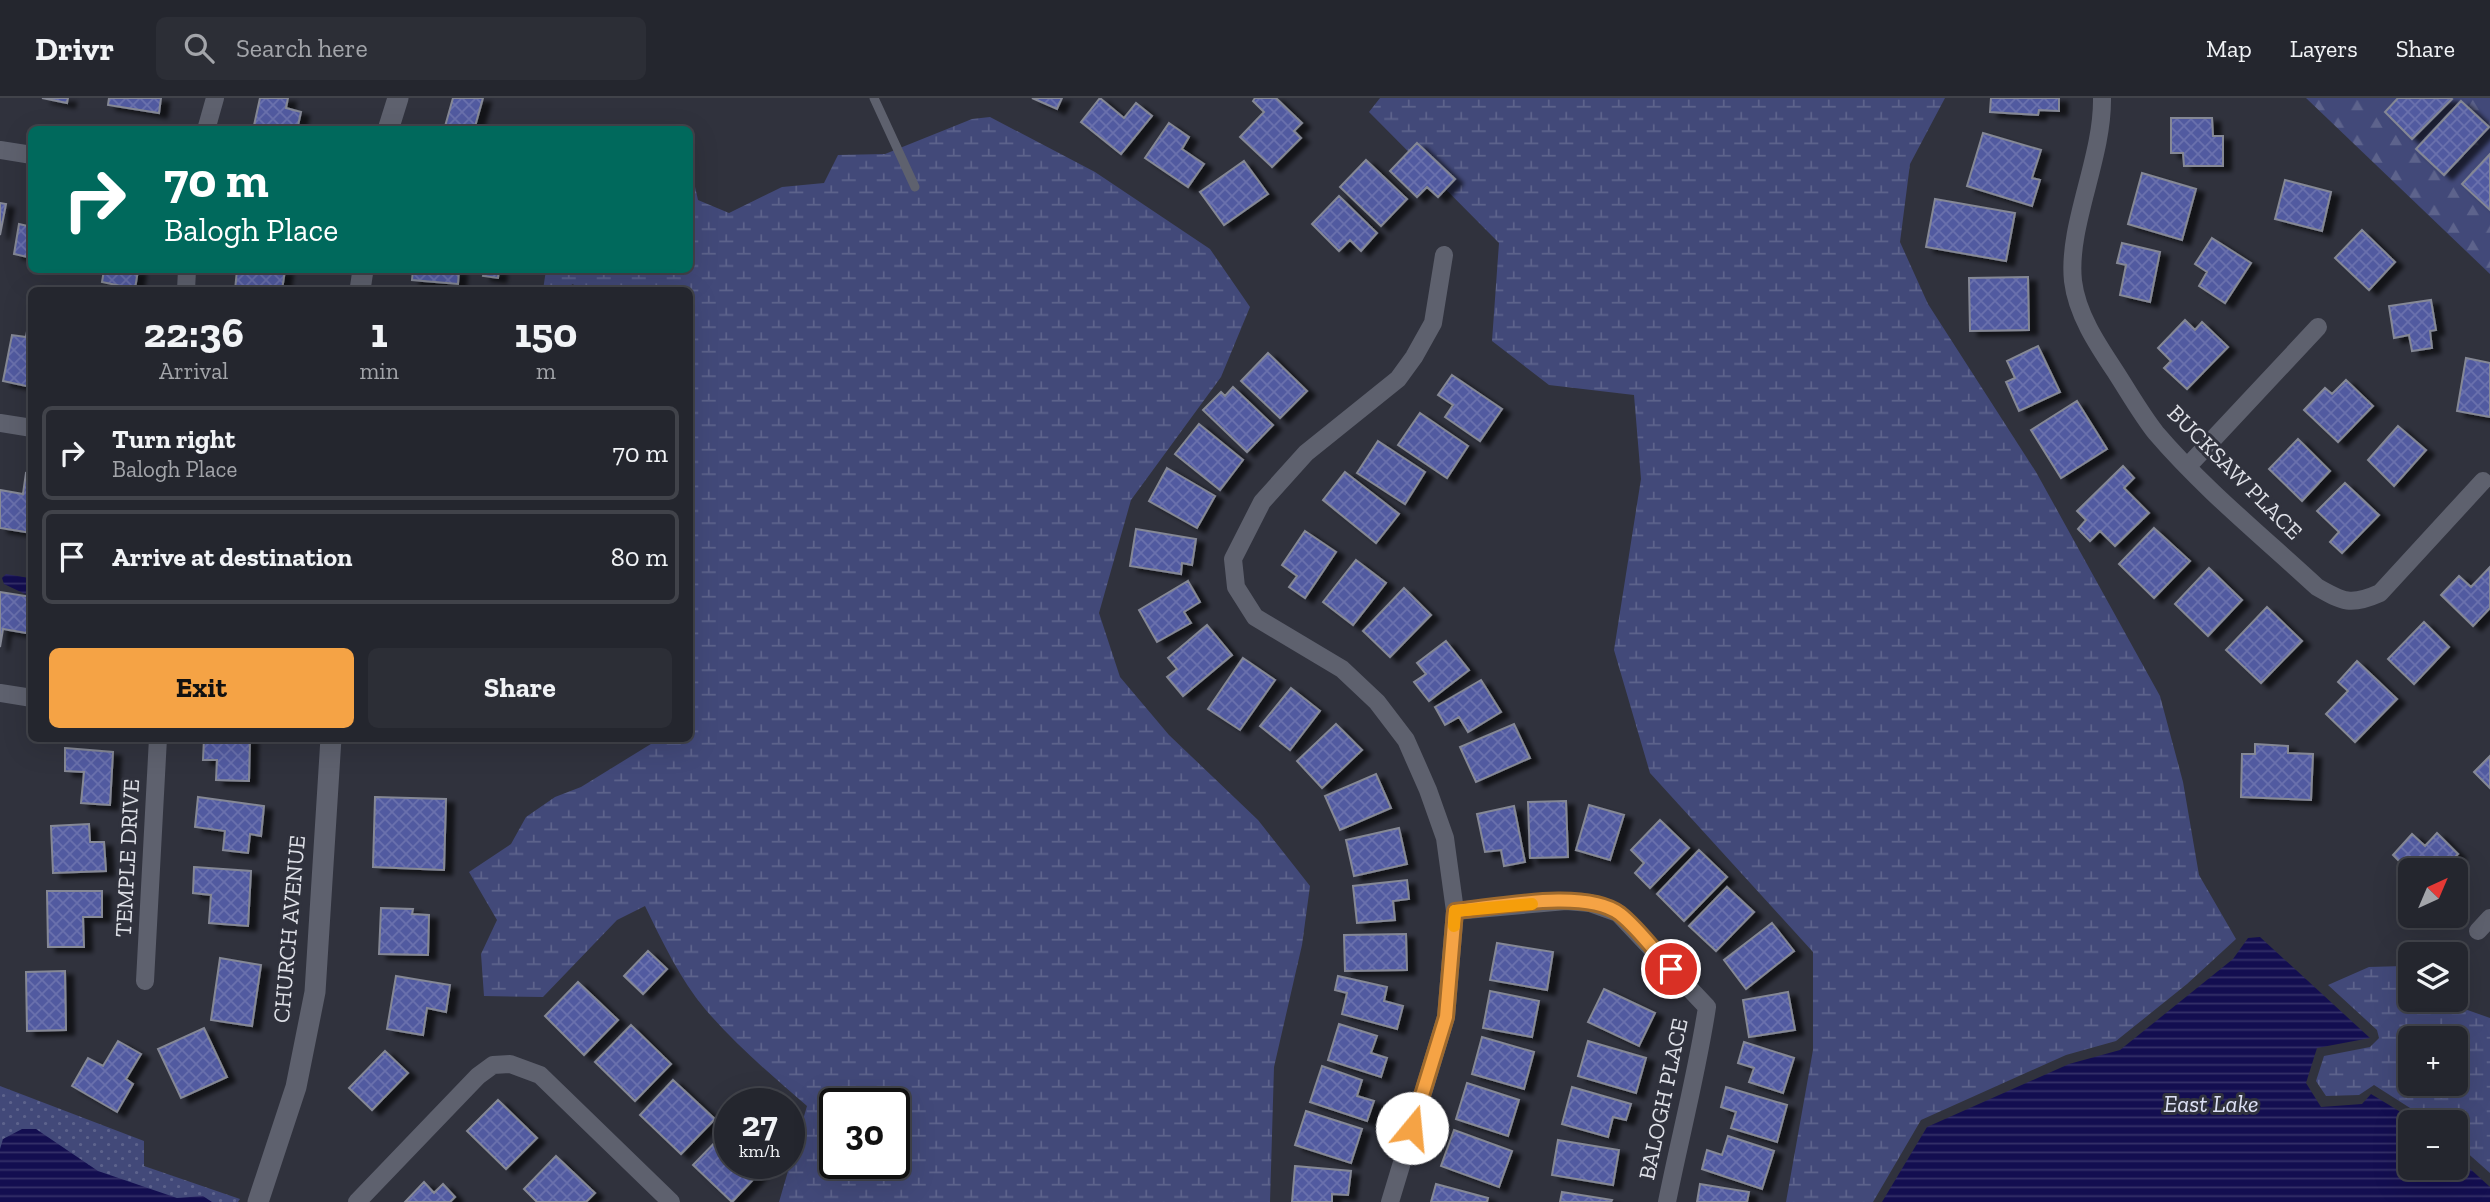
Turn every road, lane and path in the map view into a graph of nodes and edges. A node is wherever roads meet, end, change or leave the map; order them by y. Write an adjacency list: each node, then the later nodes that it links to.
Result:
1 (215, 98): 5 (street)
2 (398, 98): 6 (street)
3 (874, 98): 9 (lane)
4 (2102, 98): 14 (street, BUCKSAW PLACE)
5 (207, 126)
6 (389, 126)
7 (0, 150): 8 (street)
8 (28, 154)
9 (915, 187)
10 (1444, 255): 20 (street)
11 (2318, 327): 14 (street)
12 (0, 423): 13 (street)
13 (28, 427)
14 (2188, 466): 15 (street, BUCKSAW PLACE)
15 (2483, 481)
16 (0, 693): 17 (street)
17 (28, 697)
18 (158, 742): 21 (street, TEMPLE DRIVE)
19 (331, 742): 22 (street, CHURCH AVENUE)
20 (1455, 911): 25 (street); 26 (street, BALOGH PLACE)
21 (145, 981)
22 (258, 1202)
23 (357, 1202): 24 (street)
24 (671, 1202)
25 (1390, 1202)
26 (1667, 1202)

